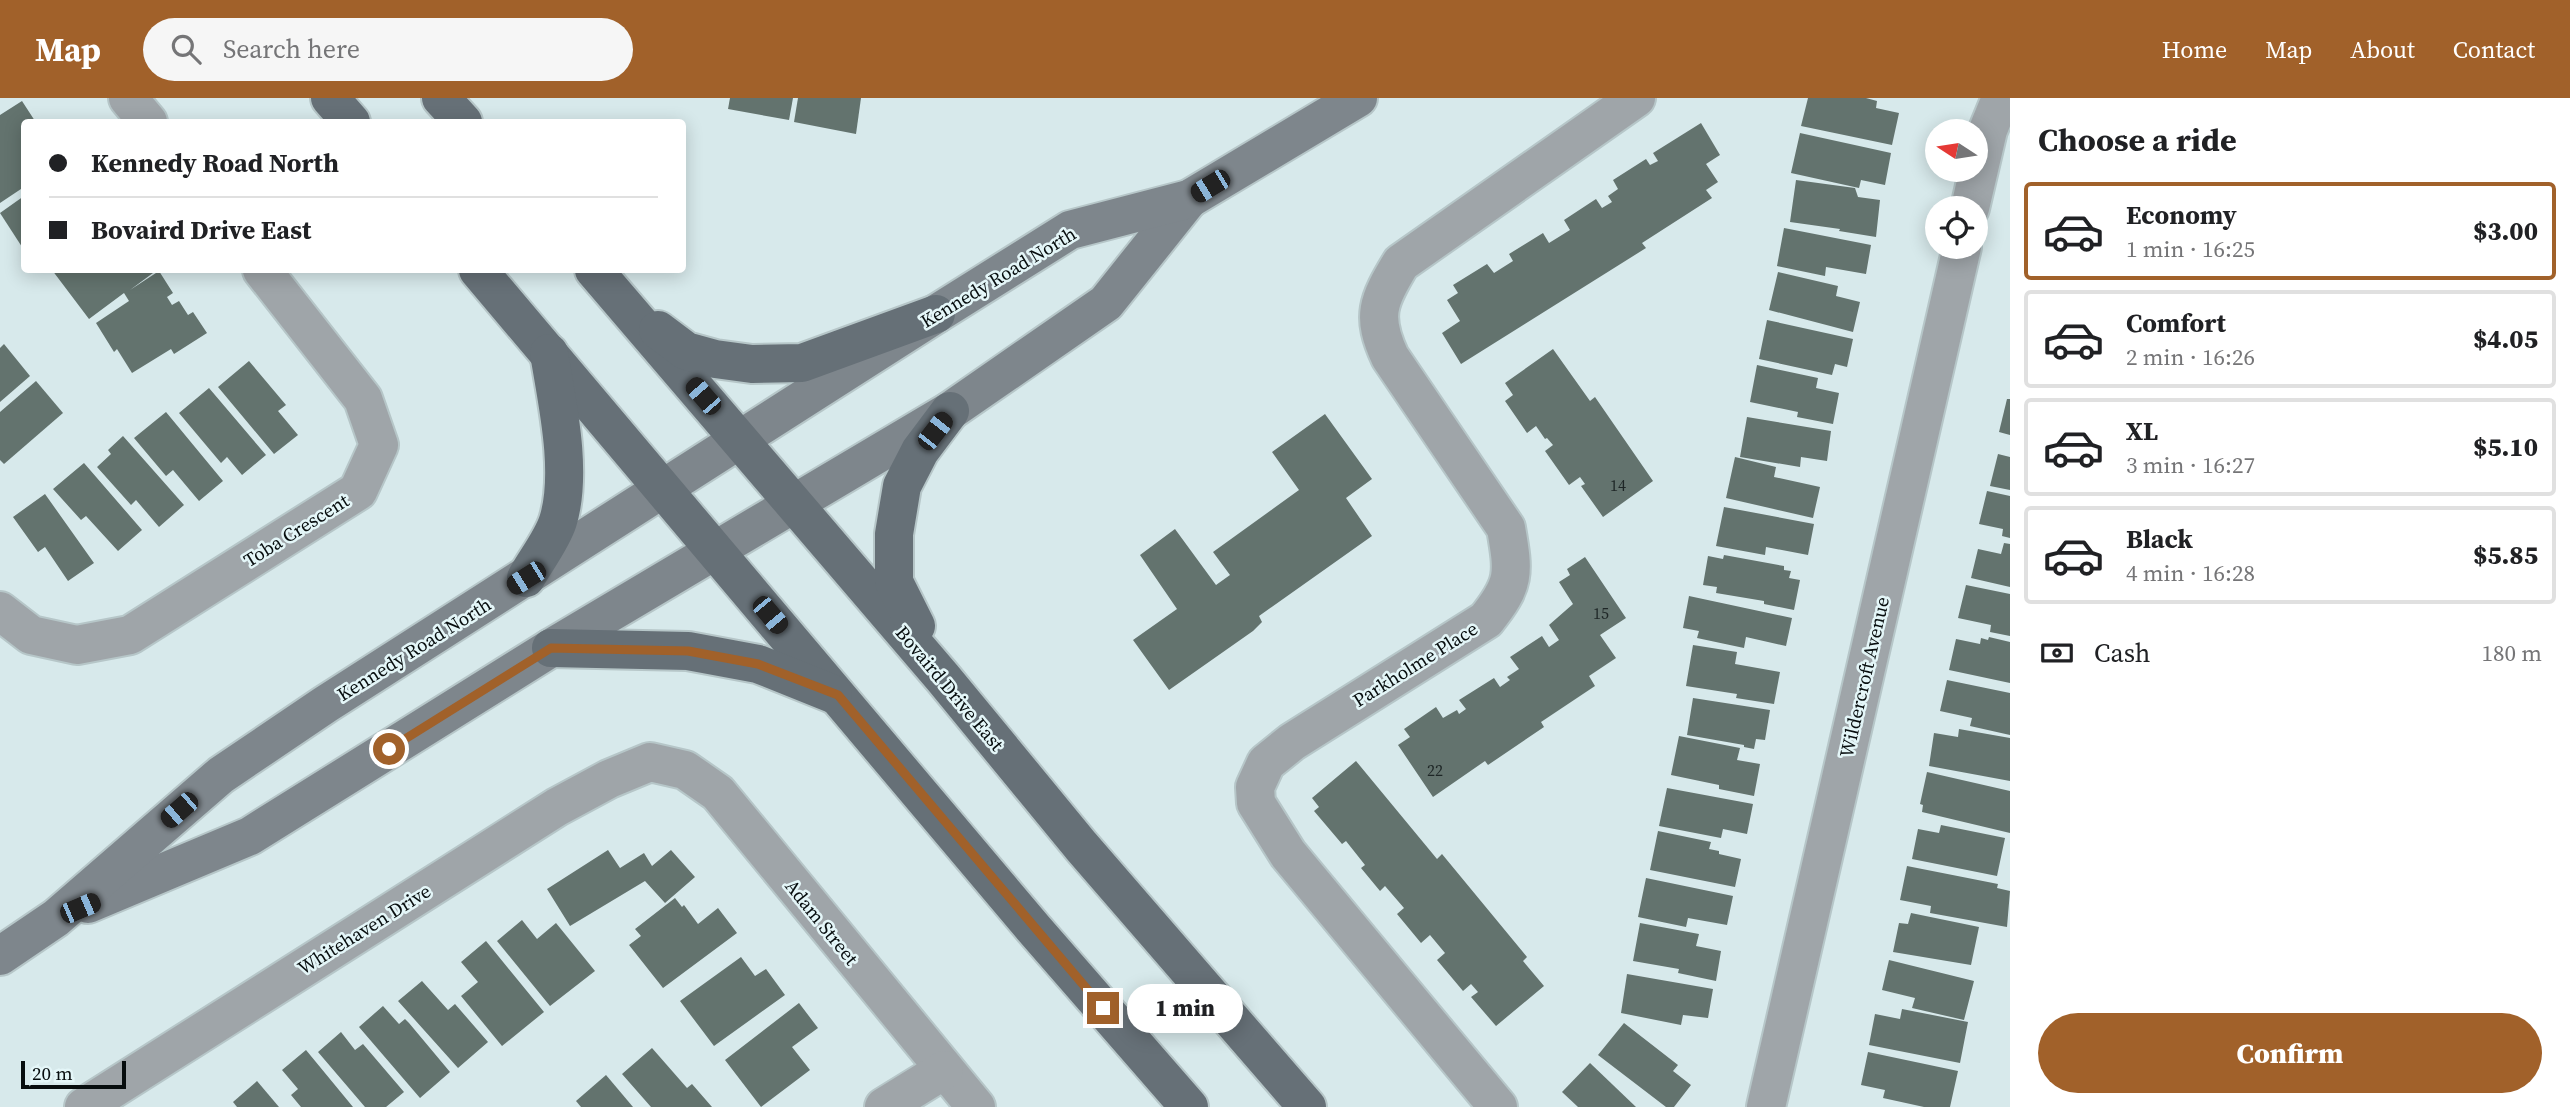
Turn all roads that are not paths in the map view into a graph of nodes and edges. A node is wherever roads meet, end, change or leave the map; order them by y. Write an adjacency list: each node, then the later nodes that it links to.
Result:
1 (128, 98): 7 (street)
2 (330, 98): 8 (main road)
3 (441, 98): 9 (main road)
4 (1358, 98): 11 (main road)
5 (1636, 98): 38 (street, Parkholme Place)
6 (2001, 98): 10 (street)
7 (146, 119)
8 (348, 119)
9 (460, 119)
10 (1973, 196)
11 (1189, 199): 17 (main road, Kennedy Road North); 19 (main road)
12 (1959, 259): 39 (street, Wildercroft Avenue)
13 (264, 273): 25 (street, Toba Crescent)
14 (481, 273): 18 (main road)
15 (597, 273): 16 (main road, Bovaird Drive East)
16 (624, 304): 17 (main road); 20 (main road, Bovaird Drive East)
17 (936, 314): 20 (main road, Kennedy Road North)
18 (549, 351): 21 (main road); 24 (main road)
19 (950, 411): 22 (main road); 27 (main road)
20 (740, 440): 21 (main road, Kennedy Road North); 22 (main road, Bovaird Drive East)
21 (664, 489): 23 (main road); 24 (main road, Kennedy Road North)
22 (794, 503): 23 (main road); 27 (main road, Bovaird Drive East)
23 (716, 550): 26 (main road); 28 (main road)
24 (526, 578): 30 (main road, Kennedy Road North)
25 (0, 611)
26 (551, 648): 28 (main road); 30 (main road)
27 (943, 678): 37 (main road, Bovaird Drive East)
28 (838, 695): 36 (main road)
29 (650, 762): 32 (street, Adam Street); 33 (street, Whitehaven Drive)
30 (56, 918): 31 (main road)
31 (0, 956)
32 (944, 1070): 34 (street); 35 (street, Adam Street)
33 (84, 1107)
34 (884, 1107)
35 (976, 1107)
36 (1189, 1107)
37 (1307, 1107)
38 (1498, 1107)
39 (1766, 1107)

